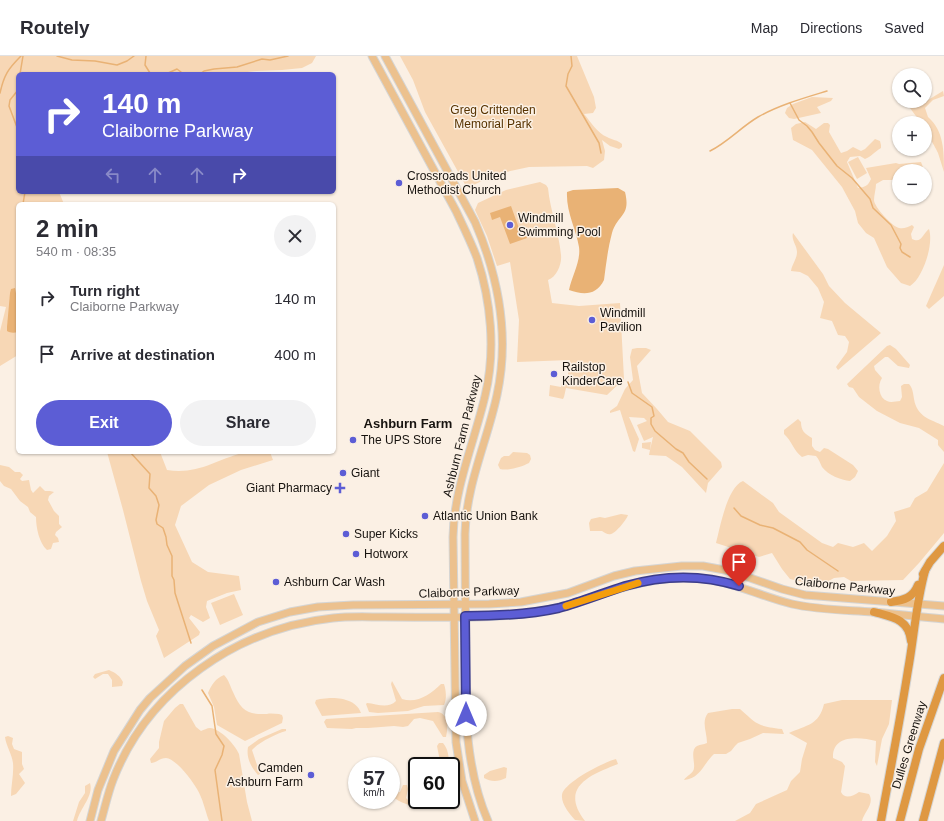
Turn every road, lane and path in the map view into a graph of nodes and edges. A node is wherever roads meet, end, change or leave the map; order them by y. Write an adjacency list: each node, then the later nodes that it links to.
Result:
1 (372, 56): 6 (main road, Ashburn Farm Parkway)
2 (385, 56): 7 (main road, Ashburn Farm Parkway)
3 (944, 546): 4 (highway)
4 (925, 571): 5 (highway); 8 (highway)
5 (891, 602): 7 (main road, Claiborne Parkway); 8 (main road, Claiborne Parkway)
6 (454, 604): 7 (main road, Claiborne Parkway); 11 (main road, Ashburn Farm Parkway); 18 (main road, Claiborne Parkway)
7 (465, 604): 12 (main road, Ashburn Farm Parkway)
8 (918, 604): 9 (main road, Claiborne Parkway); 13 (highway)
9 (944, 606)
10 (874, 612): 12 (main road, Claiborne Parkway); 13 (main road, Claiborne Parkway); 15 (highway)
11 (453, 616): 12 (main road, Claiborne Parkway); 19 (main road, Claiborne Parkway); 20 (main road, Ashburn Farm Parkway)
12 (465, 616): 21 (main road, Ashburn Farm Parkway)
13 (917, 616): 14 (main road, Claiborne Parkway); 15 (highway)
14 (944, 619)
15 (912, 649): 22 (highway)
16 (944, 678): 23 (highway, Dulles Greenway)
17 (944, 743): 24 (highway)
18 (90, 821)
19 (102, 821)
20 (475, 821)
21 (488, 821)
22 (881, 821)
23 (900, 821)
24 (923, 821)

